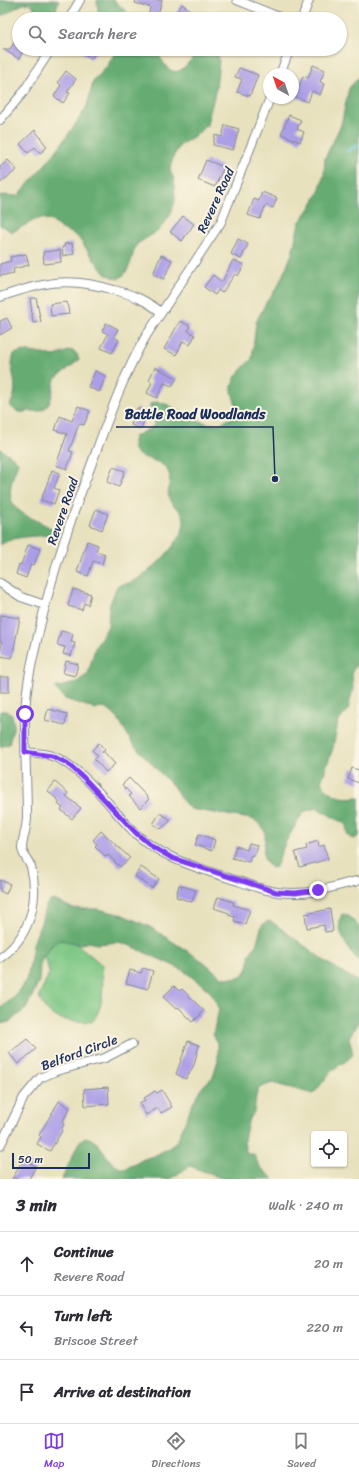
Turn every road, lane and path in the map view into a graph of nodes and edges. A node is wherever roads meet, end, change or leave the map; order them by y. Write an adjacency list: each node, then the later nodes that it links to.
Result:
1 (80, 0): 4 (street)
2 (236, 0): 5 (street)
3 (309, 0): 6 (street)
4 (73, 12)
5 (266, 12)
6 (305, 12)
7 (46, 56): 11 (street)
8 (287, 56): 9 (street)
9 (282, 68)
10 (268, 104): 13 (street, Revere Road)
11 (0, 120)
12 (0, 297): 13 (street)
13 (161, 312): 15 (street, Revere Road)
14 (0, 583): 15 (street)
15 (45, 606): 16 (street, Revere Road)
16 (25, 752): 17 (street); 18 (street, Revere Road)
17 (357, 881)
18 (0, 958)
19 (132, 1044): 20 (street, Belford Circle)
20 (0, 1146)

